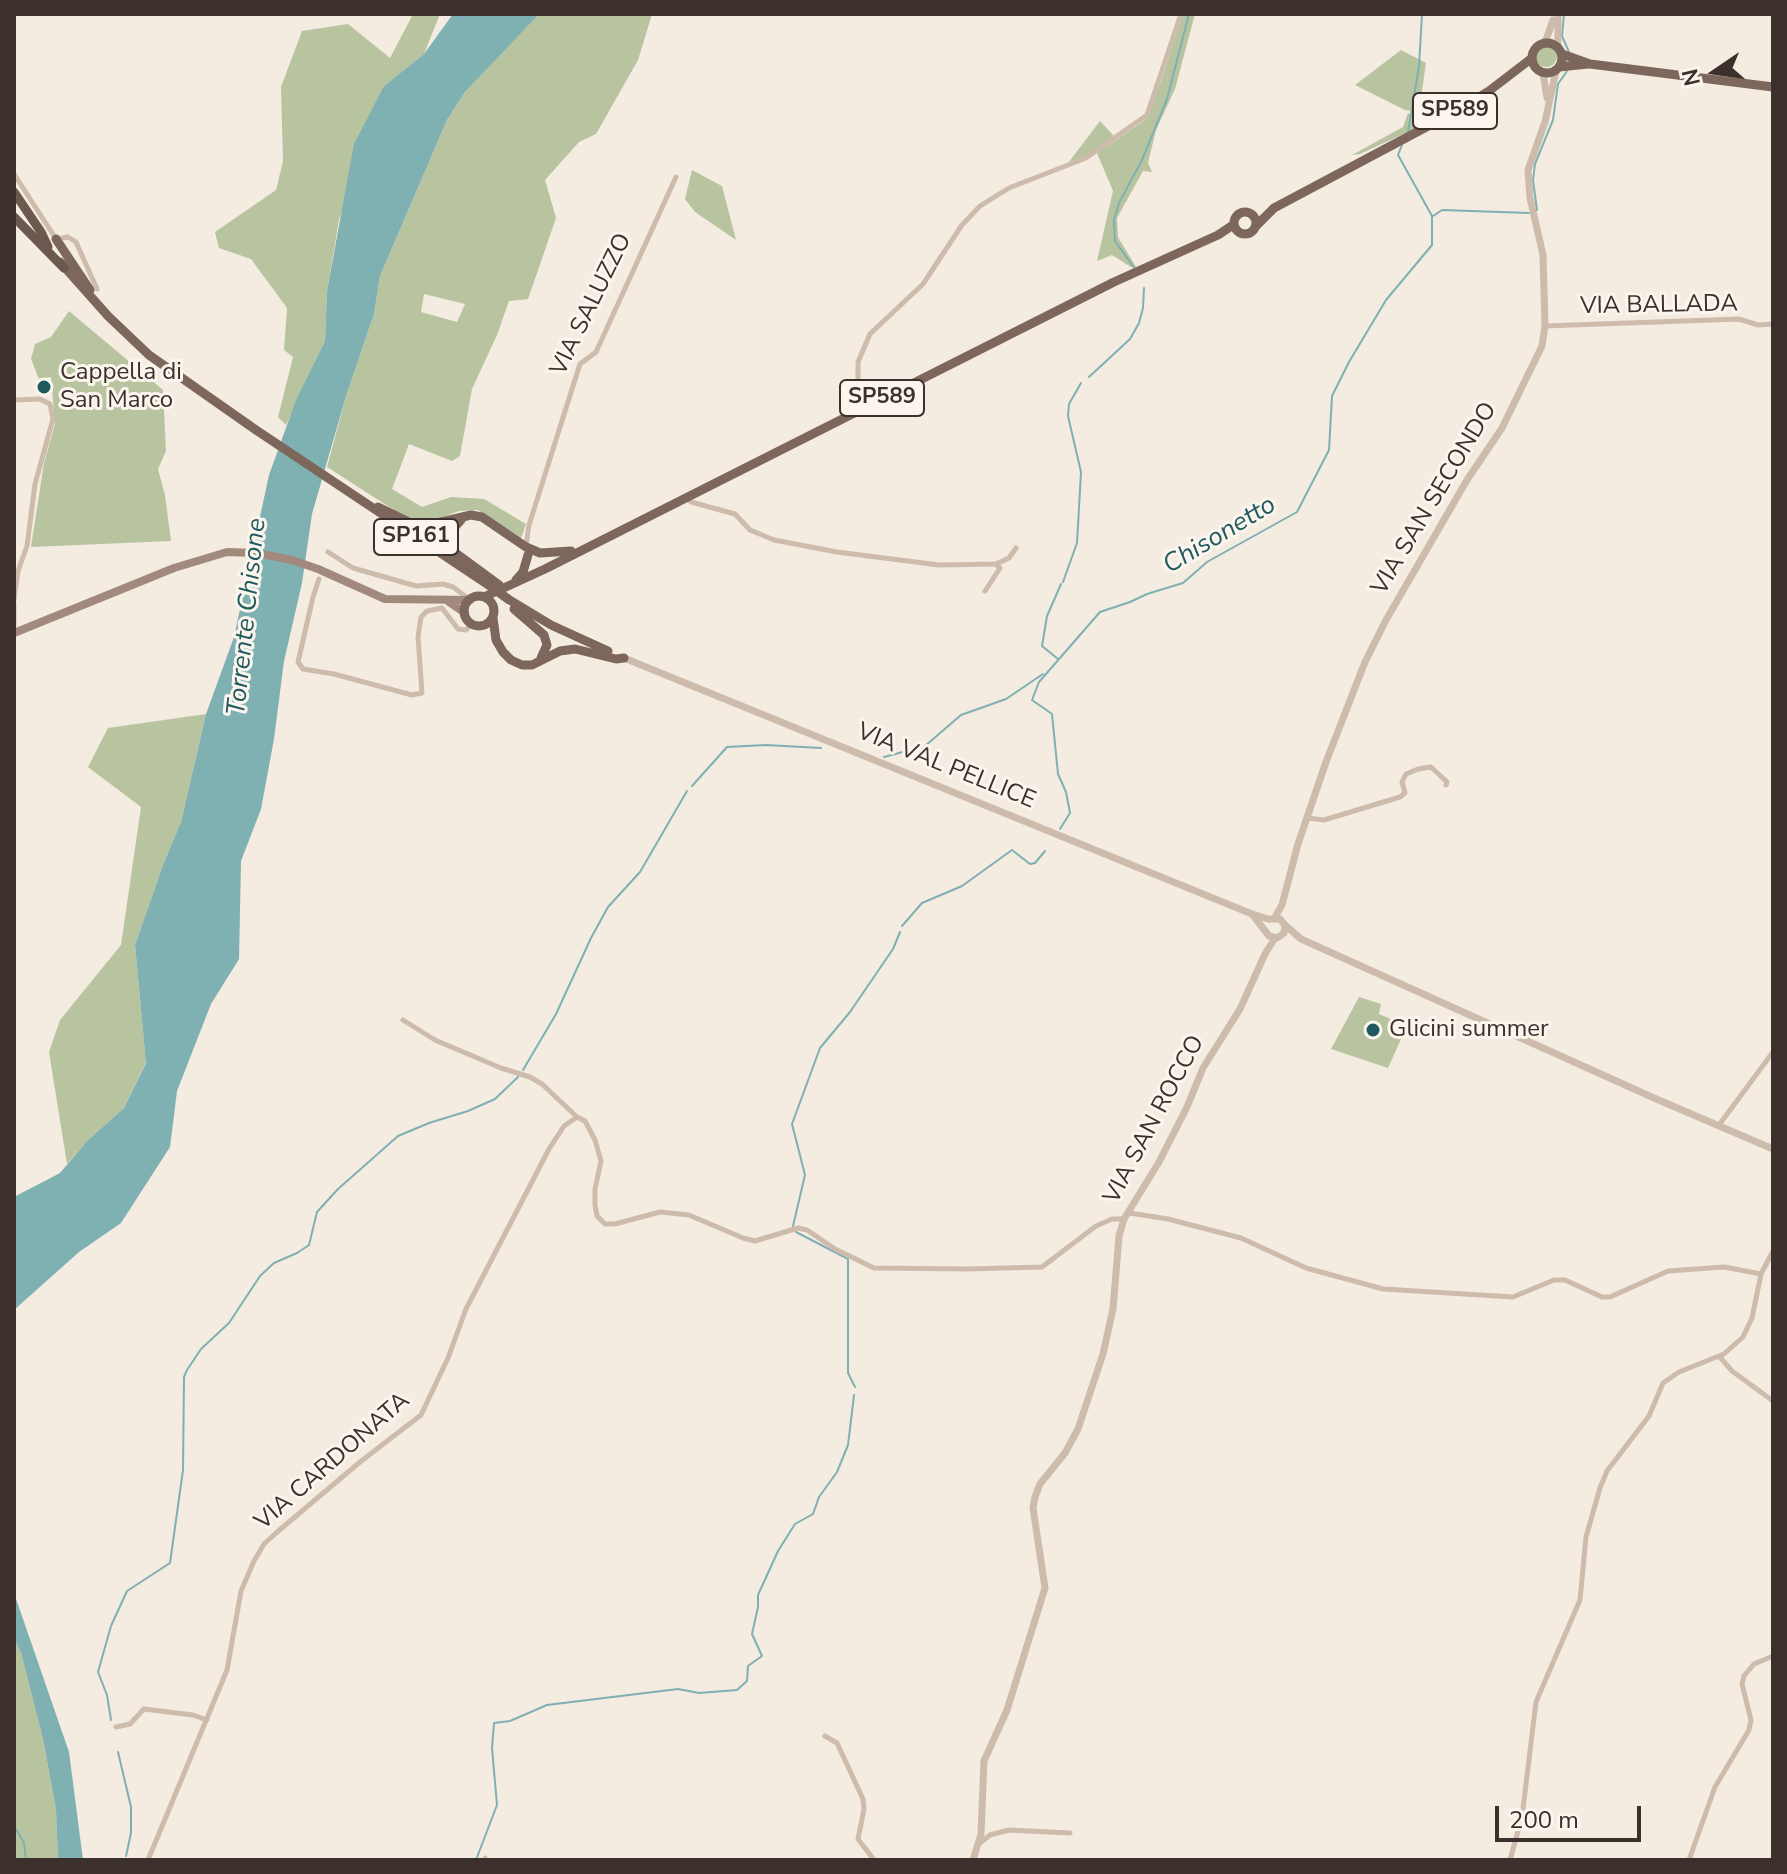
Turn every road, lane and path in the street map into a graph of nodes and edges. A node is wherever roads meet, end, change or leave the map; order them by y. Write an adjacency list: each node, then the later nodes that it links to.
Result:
1 (1181, 14): 29 (street)
2 (1556, 14): 3 (street, SP589); 4 (street, SP589)
3 (1545, 43): 4 (main road, SP589); 5 (main road, SP589)
4 (1560, 50): 6 (main road, SP589); 7 (main road, SP589)
5 (1532, 58): 8 (main road, SP589); 9 (main road)
6 (1590, 64): 7 (main road, SP589); 10 (main road, SP589)
7 (1558, 69): 9 (main road, SP589); 11 (street, VIA SAN SECONDO)
8 (1513, 72): 9 (main road, SP589); 16 (main road, SP589)
9 (1541, 72): 11 (street)
10 (1773, 87)
11 (1548, 106): 27 (street, VIA SAN SECONDO)
12 (14, 174): 21 (street)
13 (676, 177): 35 (street, VIA SALUZZO)
14 (14, 192): 22 (highway, SP161)
15 (14, 204): 22 (highway, SP161)
16 (1274, 208): 17 (main road, SP589); 19 (main road, SP589)
17 (1246, 211): 19 (main road); 20 (main road, SP589)
18 (14, 217): 23 (highway, SP161)
19 (1256, 226): 20 (main road, SP589)
20 (1236, 229): 29 (main road, SP589)
21 (56, 239): 24 (street); 25 (main road)
22 (48, 247): 23 (main road, SP161)
23 (64, 268): 25 (main road, SP161)
24 (97, 289)
25 (108, 316): 31 (main road, SP161)
26 (1773, 324): 27 (street, VIA BALLADA)
27 (1545, 326): 56 (street, VIA SAN SECONDO)
28 (14, 400): 47 (street)
29 (858, 410): 30 (main road, SP589)
30 (685, 496): 33 (main road, SP589); 38 (street)
31 (357, 498): 32 (main road); 42 (main road, SP161)
32 (465, 517): 35 (main road); 42 (main road)
33 (603, 538): 37 (main road, SP589); 39 (main road, SP589)
34 (1016, 548): 38 (street)
35 (527, 551): 37 (main road); 39 (main road); 41 (main road)
36 (328, 552): 45 (street)
37 (540, 553): 39 (main road)
38 (996, 564): 43 (street)
39 (545, 569): 41 (main road, SP589)
40 (319, 574): 46 (main road); 50 (street); 51 (main road)
41 (515, 582): 42 (main road, SP589)
42 (493, 590): 44 (main road, SP161, bridge); 45 (main road, SP589); 49 (main road); 49 (main road)
43 (985, 591)
44 (509, 598): 53 (main road, SP161); 54 (main road)
45 (470, 600): 46 (main road); 48 (main road)
46 (449, 601): 48 (main road)
47 (14, 602): 51 (street)
48 (465, 613): 50 (main road)
49 (493, 613): 50 (main road); 52 (main road)
50 (475, 625): 52 (main road)
51 (14, 633)
52 (496, 640): 54 (main road)
53 (624, 658): 54 (main road); 57 (street, VIA VAL PELLICE / SP161)
54 (539, 661)
55 (1446, 785): 56 (street)
56 (1307, 818): 57 (street, VIA SAN SECONDO)
57 (1274, 924): 58 (street, SP161); 58 (street, VIA SAN ROCCO); 59 (street, SP161); 60 (street, VIA SAN ROCCO)
58 (1278, 937): 59 (street, SP161); 60 (street, VIA SAN ROCCO)
59 (1301, 939): 64 (street, SP161)
60 (1265, 954): 66 (street, VIA SAN ROCCO)
61 (403, 1020): 63 (street)
62 (1773, 1052): 64 (street)
63 (577, 1117): 66 (street); 72 (street, VIA CARDONATA)
64 (1719, 1125): 65 (street, SP161)
65 (1773, 1149)
66 (1126, 1216): 68 (street); 76 (street, VIA SAN ROCCO)
67 (1773, 1251): 68 (street)
68 (1761, 1274): 69 (street)
69 (1719, 1356): 70 (street); 80 (street)
70 (1773, 1401)
71 (1773, 1656): 81 (street)
72 (207, 1720): 73 (street); 77 (street, VIA CARDONATA)
73 (116, 1727)
74 (825, 1736): 78 (street)
75 (1070, 1833): 76 (street)
76 (979, 1843): 79 (street, VIA SAN ROCCO)
77 (148, 1860)
78 (874, 1860)
79 (973, 1860)
80 (1510, 1860)
81 (1689, 1860)

